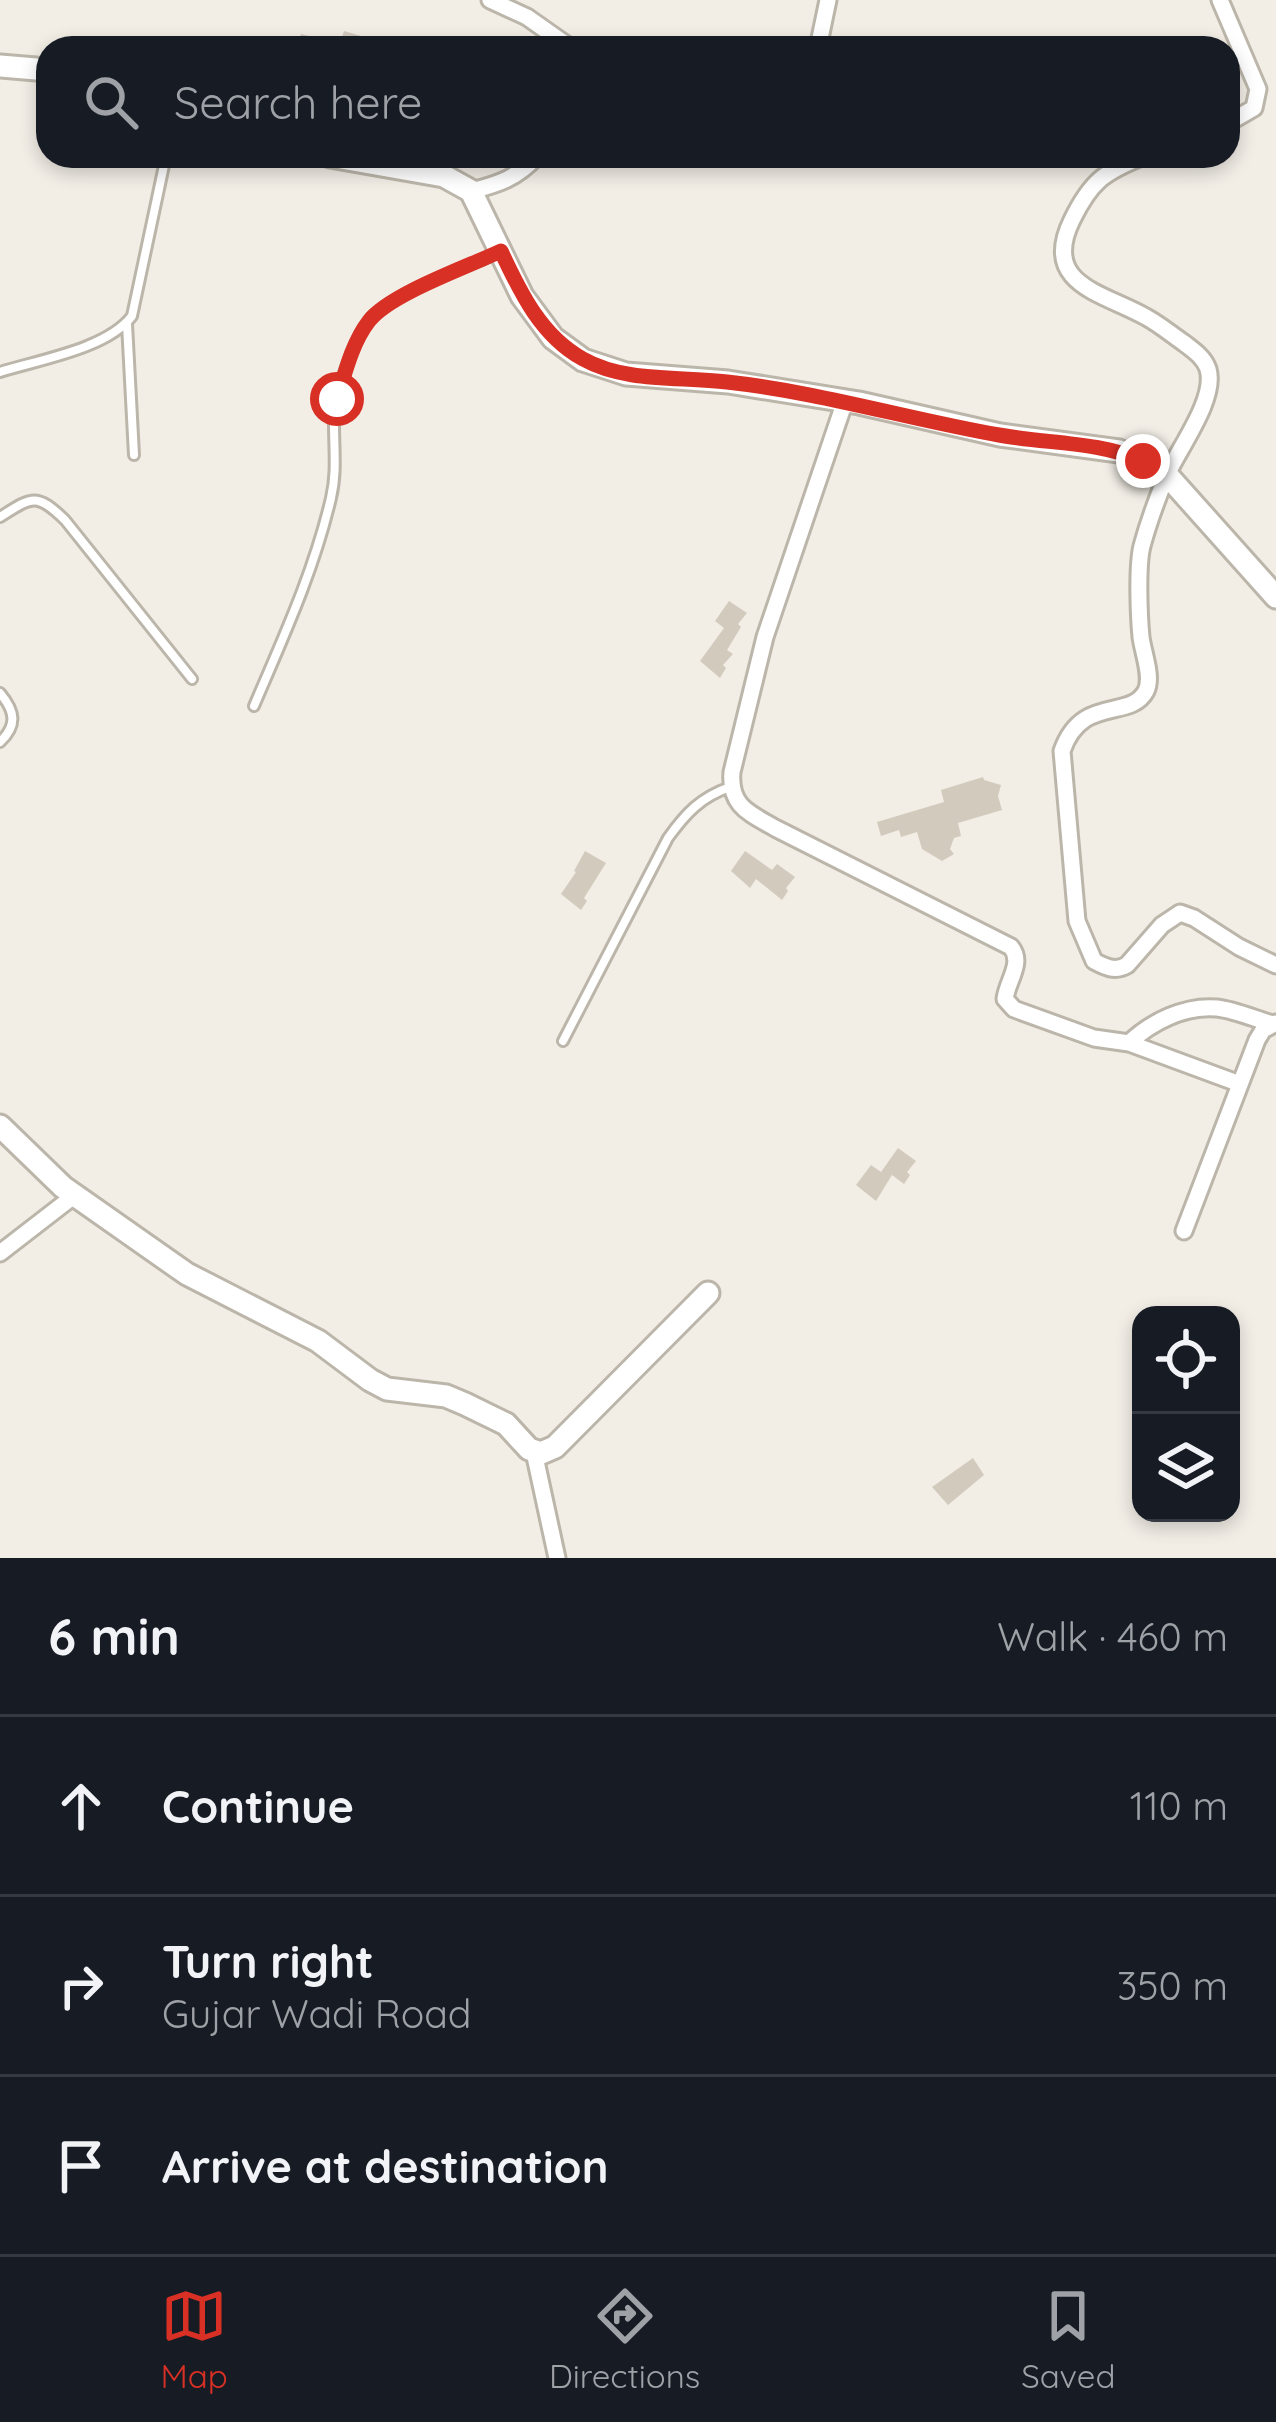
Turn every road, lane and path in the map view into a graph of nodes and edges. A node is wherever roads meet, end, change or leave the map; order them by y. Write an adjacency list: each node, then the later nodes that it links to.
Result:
1 (490, 0): 4 (street)
2 (828, 0): 5 (street)
3 (1220, 0): 6 (street)
4 (554, 36)
5 (820, 36)
6 (1235, 36)
7 (1240, 47): 10 (street)
8 (0, 66): 9 (street)
9 (36, 69)
10 (1240, 116)
11 (163, 168): 17 (lane)
12 (398, 168): 15 (street)
13 (525, 168): 15 (street)
14 (1114, 168): 21 (street)
15 (471, 191): 16 (street)
16 (501, 251): 19 (street); 26 (lane)
17 (127, 322): 18 (lane); 20 (lane)
18 (0, 372)
19 (845, 401): 21 (street); 28 (street)
20 (134, 455)
21 (1167, 475): 23 (street); 29 (street)
22 (0, 517): 24 (lane)
23 (1276, 598)
24 (193, 679)
25 (0, 693): 27 (lane)
26 (254, 706)
27 (0, 742)
28 (730, 788): 31 (lane); 32 (street)
29 (1276, 965)
30 (1274, 1023): 32 (street); 33 (street)
31 (563, 1041)
32 (1129, 1043): 33 (street)
33 (1240, 1084): 36 (street)
34 (0, 1126): 35 (street)
35 (75, 1195): 37 (street); 39 (street)
36 (1184, 1231)
37 (0, 1252)
38 (707, 1293): 39 (street)
39 (534, 1451): 40 (street)
40 (557, 1558)

